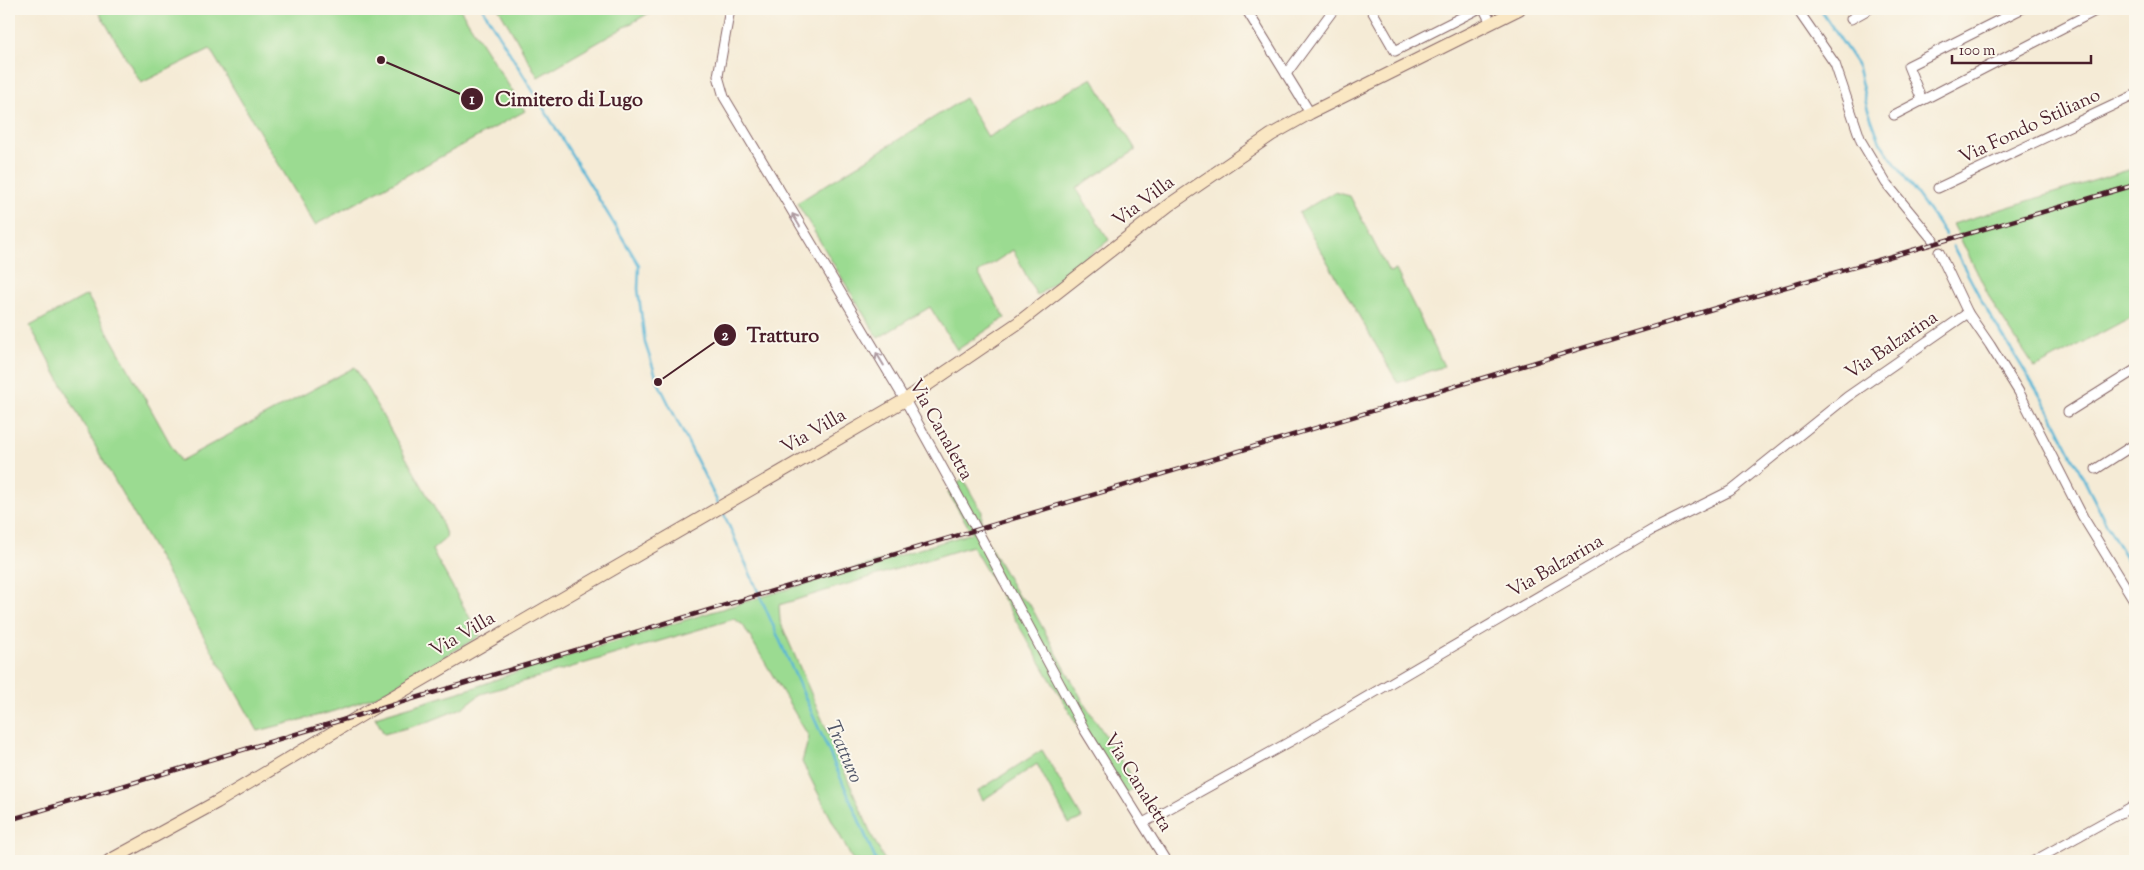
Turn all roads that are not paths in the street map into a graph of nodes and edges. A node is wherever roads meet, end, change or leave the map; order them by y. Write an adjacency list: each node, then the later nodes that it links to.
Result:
1 (730, 9): 24 (street, Via Canaletta, one-way to 1)
2 (1246, 9): 14 (street)
3 (1334, 9): 14 (street)
4 (1371, 9): 5 (street)
5 (1478, 9)
6 (1484, 9): 13 (street)
7 (1519, 9): 13 (street, Via Villa)
8 (1797, 9): 20 (street)
9 (1870, 9): 12 (street)
10 (2021, 9): 16 (street)
11 (2099, 9): 16 (street)
12 (1851, 19)
13 (1491, 23): 17 (street, Via Villa)
14 (1286, 74): 17 (street)
15 (2135, 95): 19 (street, Via Fondo Stiliano)
16 (1922, 100): 18 (street)
17 (1310, 113): 24 (street, Via Villa)
18 (1894, 115)
19 (1938, 188)
20 (1932, 240)
21 (1939, 252): 22 (street)
22 (1968, 313): 28 (street); 30 (street, Via Balzarina)
23 (2135, 370): 25 (street)
24 (905, 400): 30 (street, Via Canaletta); 33 (street, Via Villa)
25 (2068, 412)
26 (2135, 444): 27 (street)
27 (2096, 469)
28 (2135, 602)
29 (2135, 804): 35 (street)
30 (1143, 823): 34 (street, Via Canaletta)
31 (9, 855): 32 (street)
32 (12, 861)
33 (109, 861)
34 (1166, 861)
35 (2034, 861)

